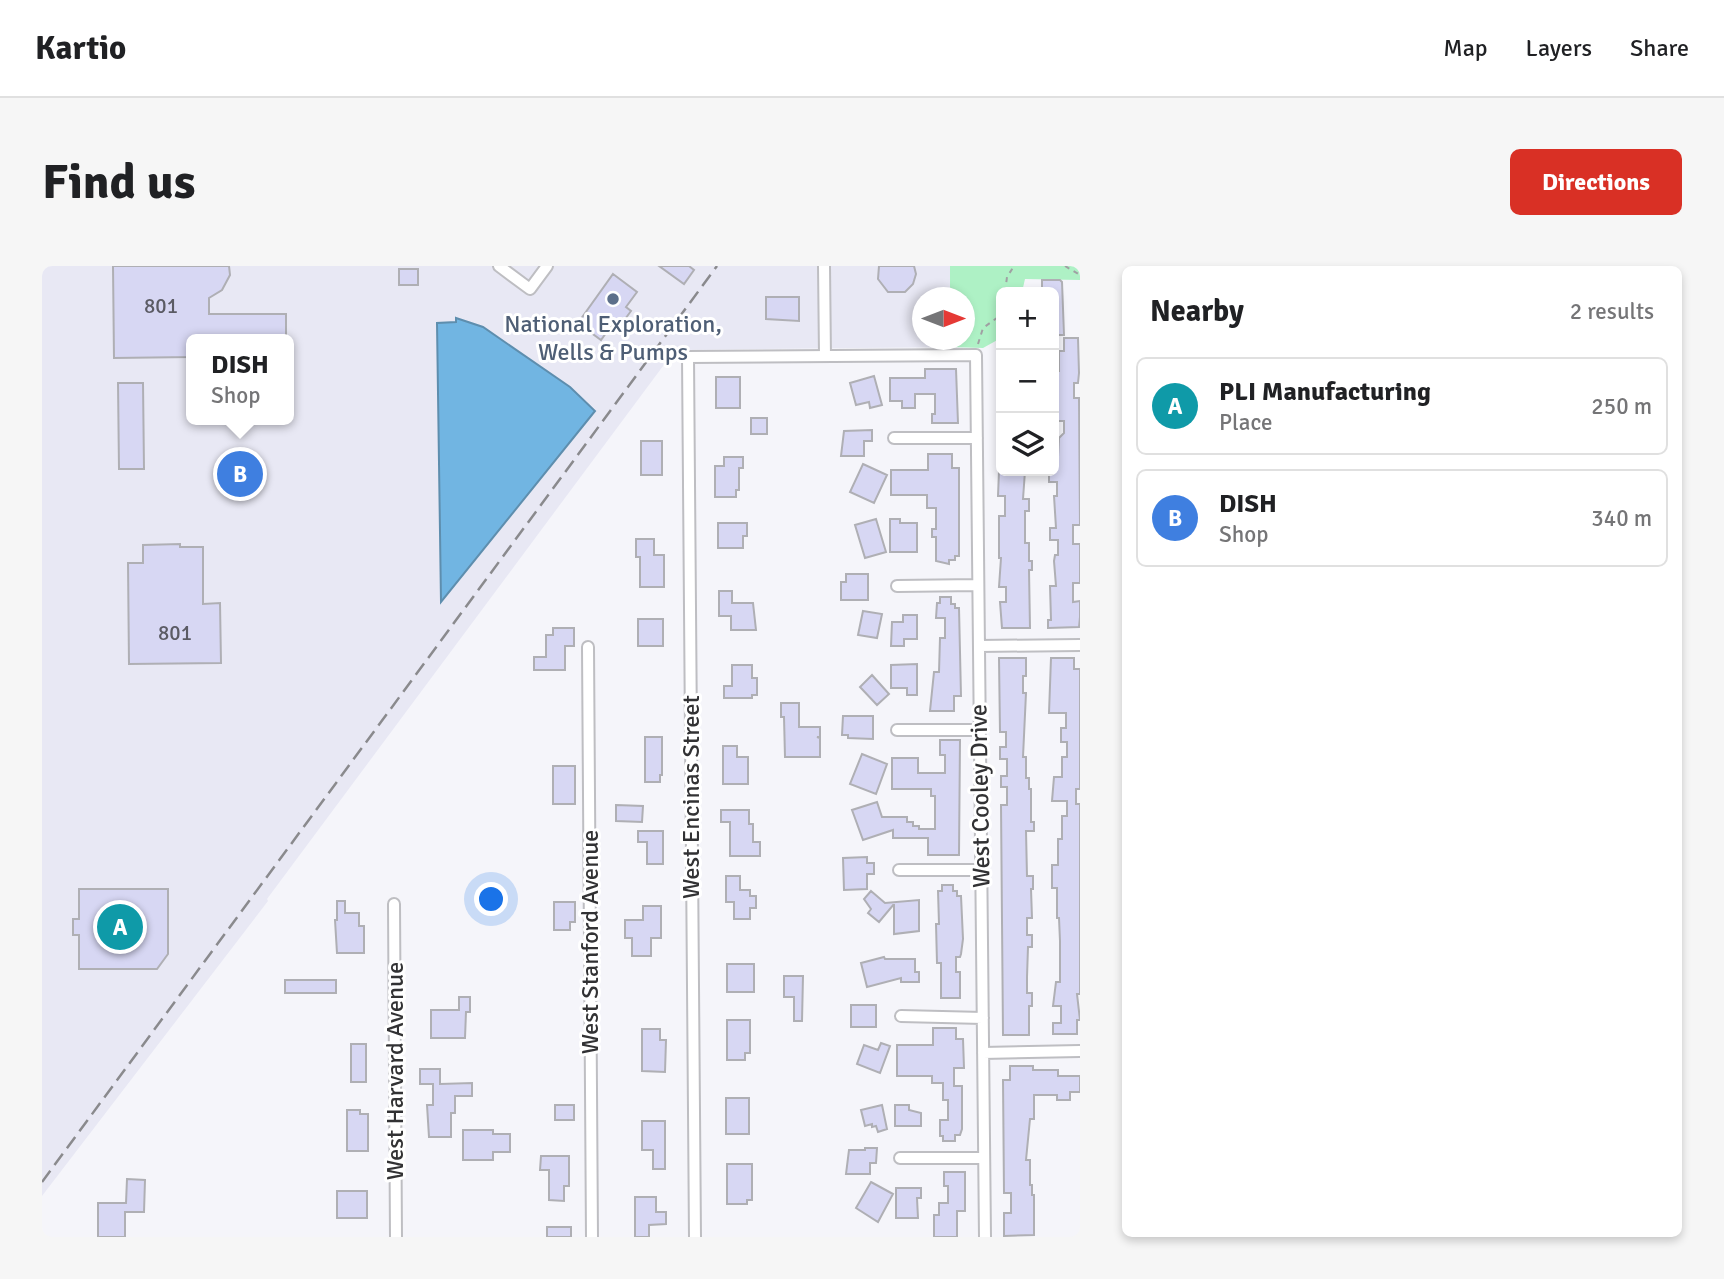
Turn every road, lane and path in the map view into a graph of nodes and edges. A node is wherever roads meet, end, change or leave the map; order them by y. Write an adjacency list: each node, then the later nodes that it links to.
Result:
1 (499, 266): 2 (street)
2 (547, 266)
3 (824, 266): 10 (street)
4 (1014, 266): 7 (path)
5 (1065, 266): 6 (path)
6 (1080, 275)
7 (1006, 287)
8 (996, 319): 9 (path)
9 (976, 355): 10 (street); 12 (street, West Cooley Drive)
10 (825, 356): 31 (street, West Encinas Street)
11 (894, 438): 12 (street)
12 (977, 438): 13 (street, West Cooley Drive)
13 (978, 585): 14 (street); 16 (street, West Cooley Drive)
14 (897, 586)
15 (1080, 645): 16 (street)
16 (979, 646): 19 (street, West Cooley Drive)
17 (588, 647): 30 (street, West Stanford Avenue)
18 (897, 730): 19 (street)
19 (980, 730): 21 (street, West Cooley Drive)
20 (899, 870): 21 (street)
21 (981, 870): 24 (street, West Cooley Drive)
22 (394, 904): 29 (street, West Harvard Avenue)
23 (901, 1016): 24 (street)
24 (982, 1018): 26 (street, West Cooley Drive)
25 (1080, 1051): 26 (street)
26 (983, 1053): 28 (street, West Cooley Drive)
27 (900, 1158): 28 (street)
28 (984, 1158): 32 (street, West Cooley Drive)
29 (396, 1237)
30 (592, 1237)
31 (695, 1237)
32 (985, 1237)

